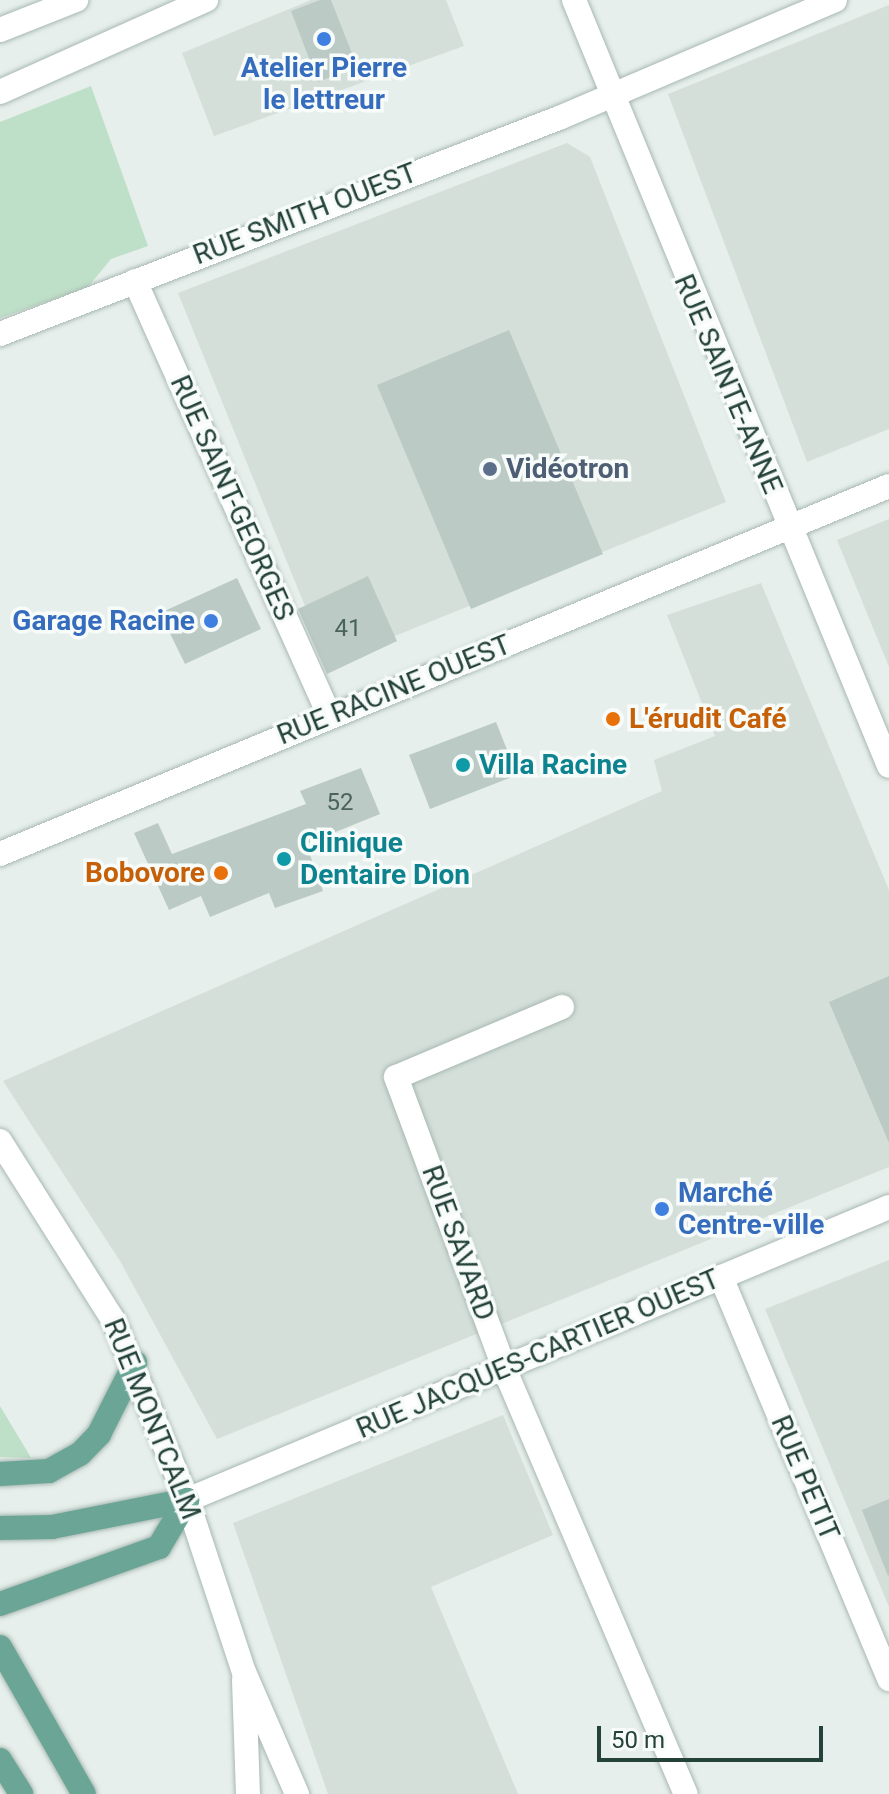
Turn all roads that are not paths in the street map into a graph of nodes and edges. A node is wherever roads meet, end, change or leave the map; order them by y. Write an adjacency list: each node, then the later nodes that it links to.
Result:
1 (76, 0): 5 (street)
2 (206, 0): 6 (street)
3 (574, 0): 7 (street, RUE SAINTE-ANNE)
4 (835, 0): 7 (street, RUE SMITH OUEST)
5 (0, 30)
6 (0, 92)
7 (611, 94): 8 (street, RUE SMITH OUEST); 11 (street, RUE SAINTE-ANNE)
8 (135, 281): 9 (street, RUE SMITH OUEST); 12 (street, RUE SAINT-GEORGES)
9 (0, 334)
10 (889, 486): 11 (street, RUE RACINE OUEST)
11 (789, 529): 12 (street, RUE RACINE OUEST); 13 (street, RUE SAINTE-ANNE)
12 (329, 715): 14 (street, RUE RACINE OUEST)
13 (889, 766)
14 (0, 854)
15 (562, 1007): 20 (street, RUE SAVARD)
16 (0, 1141): 19 (street, RUE MONTCALM)
17 (889, 1207): 18 (street, RUE JACQUES-CARTIER OUEST)
18 (721, 1277): 20 (street, RUE JACQUES-CARTIER OUEST); 27 (street, RUE PETIT)
19 (135, 1363): 21 (main road); 22 (street, RUE MONTCALM)
20 (504, 1368): 22 (street, RUE JACQUES-CARTIER OUEST); 33 (street, RUE SAVARD)
21 (0, 1474)
22 (187, 1500): 23 (main road); 24 (main road); 26 (street, RUE MONTCALM)
23 (0, 1528)
24 (0, 1604)
25 (0, 1647): 30 (main road)
26 (244, 1672): 31 (street, RUE MONTCALM); 32 (street, RUE MONTCALM)
27 (889, 1679)
28 (0, 1760): 29 (main road)
29 (21, 1794)
30 (84, 1794)
31 (248, 1794)
32 (297, 1794)
33 (686, 1794)

